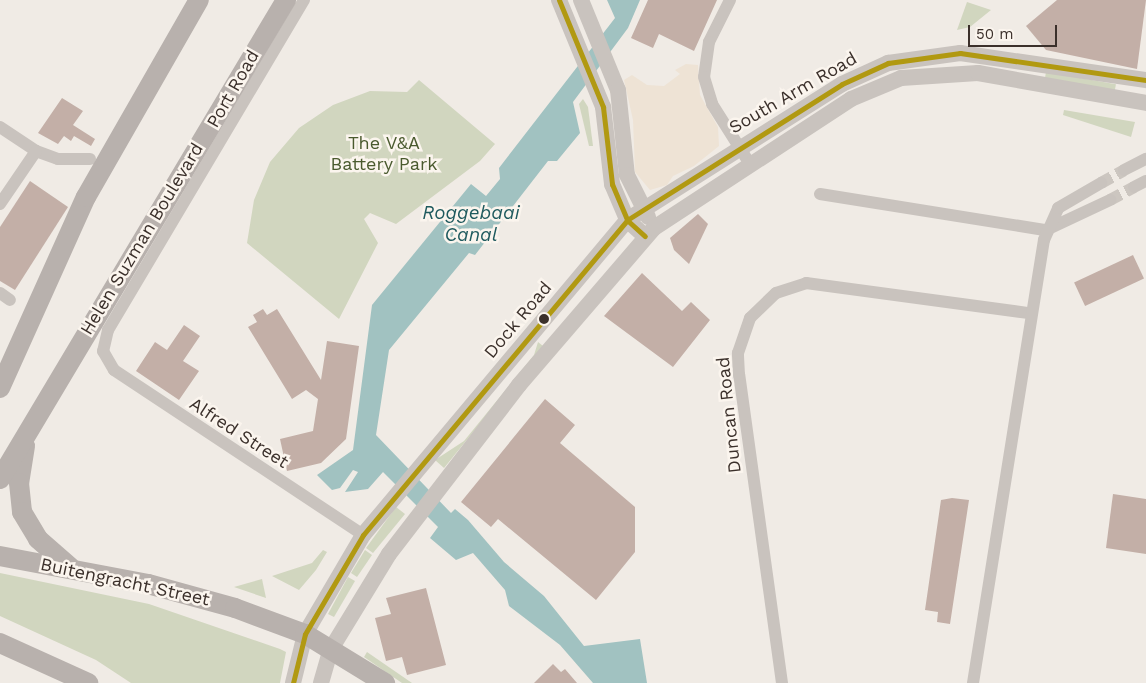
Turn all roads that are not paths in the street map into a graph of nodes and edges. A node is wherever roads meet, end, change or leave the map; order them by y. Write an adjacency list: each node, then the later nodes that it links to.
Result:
1 (199, 0): 28 (main road)
2 (286, 0): 29 (main road, Helen Suzman Boulevard)
3 (304, 0): 27 (street, Port Road)
4 (559, 0): 23 (street)
5 (581, 0): 22 (street)
6 (730, 0): 10 (street)
7 (1146, 80): 10 (street, South Arm Road)
8 (1146, 103): 14 (street, South Arm Road)
9 (0, 127): 11 (street)
10 (740, 147): 14 (street); 22 (street, South Arm Road)
11 (36, 151): 12 (street); 21 (street)
12 (90, 159)
13 (1146, 159): 15 (street)
14 (750, 164): 25 (street, South Arm Road)
15 (1124, 170)
16 (1146, 181): 18 (street)
17 (1101, 183): 24 (street)
18 (1134, 188)
19 (820, 194): 24 (street)
20 (1110, 200): 24 (street)
21 (0, 204)
22 (644, 209): 23 (street, South Arm Road); 25 (street)
23 (626, 220): 25 (street); 31 (street, Dock Road)
24 (1046, 230): 26 (street)
25 (649, 232): 36 (street)
26 (1030, 313): 41 (street, Duncan Road); 42 (street)
27 (103, 352): 31 (street, Alfred Street)
28 (0, 388)
29 (31, 422): 30 (main road, Helen Suzman Boulevard); 33 (main road)
30 (0, 479)
31 (364, 535): 34 (street, Dock Road)
32 (0, 556): 33 (main road, Buitengracht Street)
33 (73, 569): 34 (main road, Buitengracht Street)
34 (305, 634): 36 (main road, Buitengracht Street); 38 (street, Dock Road)
35 (0, 643): 37 (main road)
36 (331, 649): 39 (street); 40 (main road, Buitengracht Street)
37 (88, 683)
38 (293, 683)
39 (321, 683)
40 (385, 683)
41 (782, 683)
42 (973, 683)

